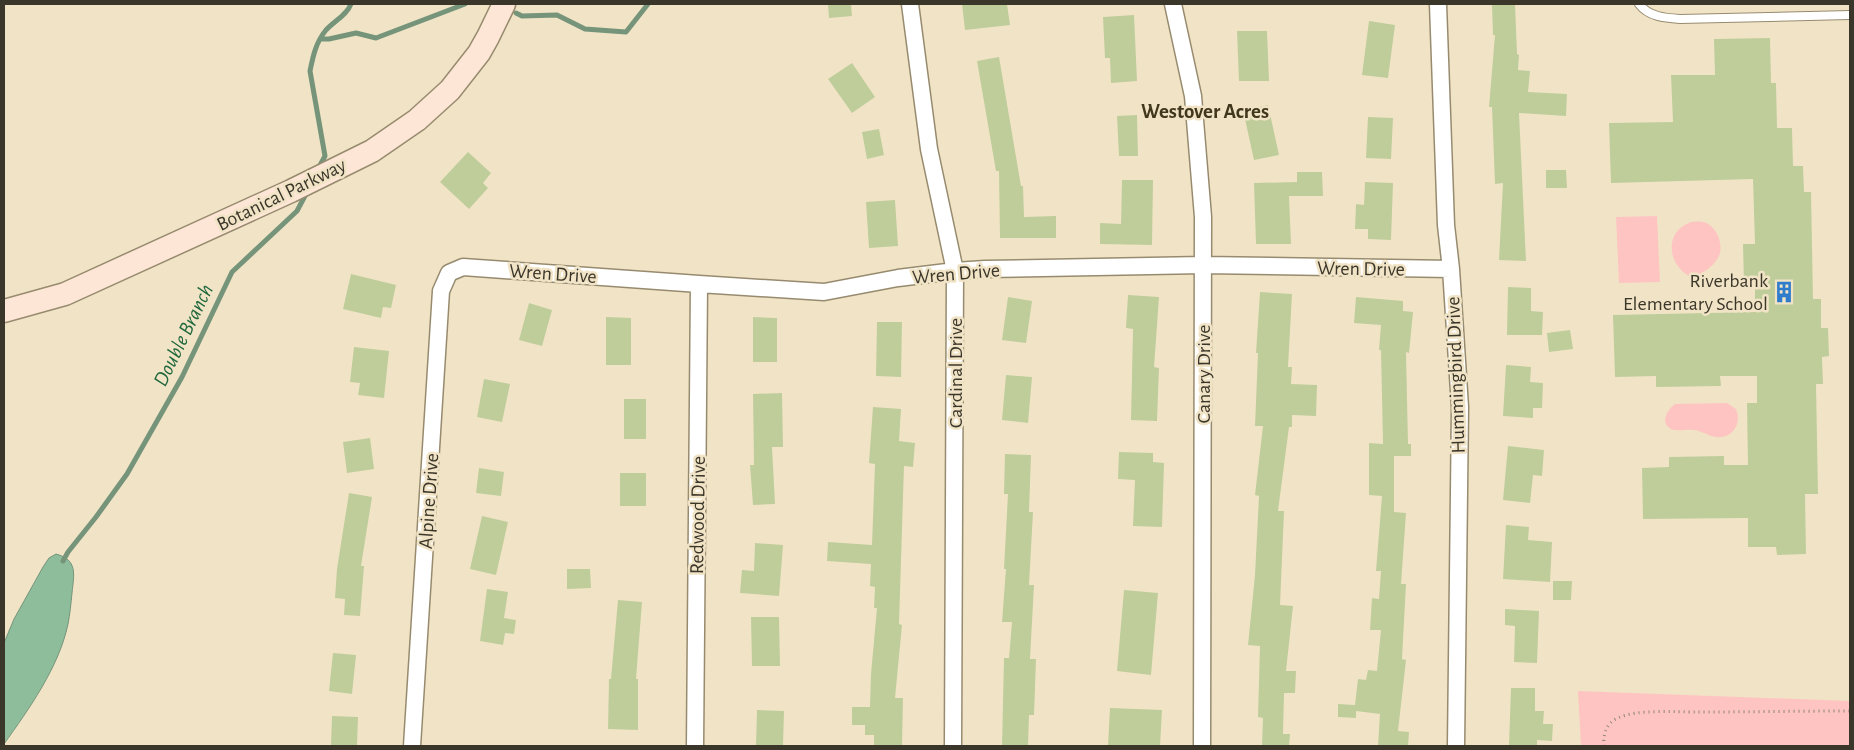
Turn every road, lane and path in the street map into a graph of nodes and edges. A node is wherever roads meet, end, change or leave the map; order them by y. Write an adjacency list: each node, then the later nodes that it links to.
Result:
1 (504, 4): 12 (street, Botanical Parkway)
2 (910, 4): 10 (street, Cardinal Drive)
3 (1172, 4): 7 (street, Canary Drive)
4 (1438, 4): 9 (street, Hummingbird Drive)
5 (1639, 4): 6 (lane)
6 (1850, 15)
7 (1203, 265): 9 (street, Wren Drive); 10 (street, Wren Drive); 17 (street, Canary Drive)
8 (463, 267): 11 (street, Wren Drive); 14 (street, Alpine Drive)
9 (1451, 269): 18 (street, Hummingbird Drive)
10 (955, 271): 11 (street, Wren Drive); 16 (street, Cardinal Drive)
11 (699, 284): 15 (street, Redwood Drive)
12 (4, 311)
13 (1850, 711): 19 (path)
14 (412, 746)
15 (695, 746)
16 (953, 746)
17 (1202, 746)
18 (1456, 746)
19 (1604, 746)

